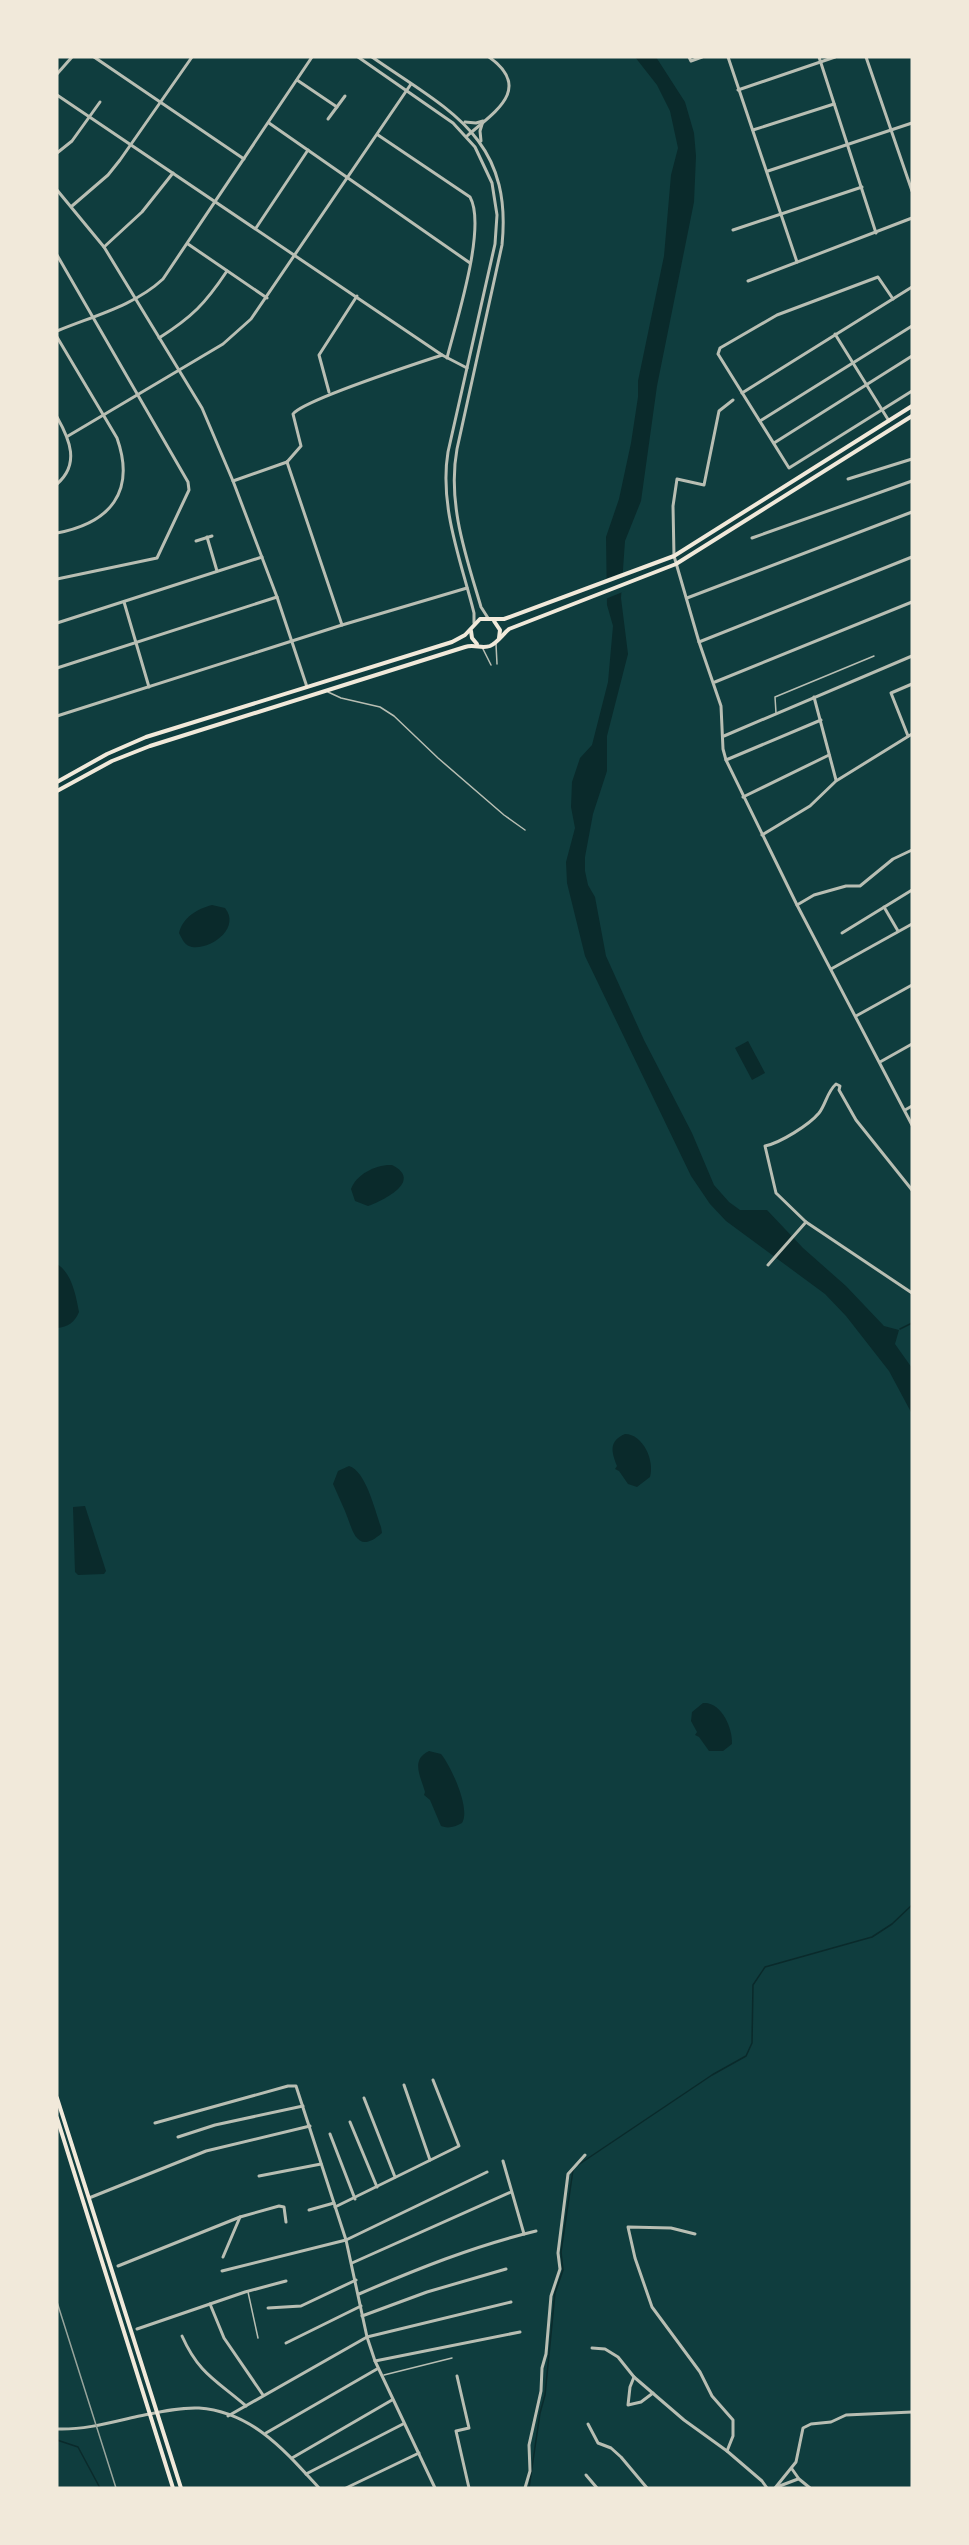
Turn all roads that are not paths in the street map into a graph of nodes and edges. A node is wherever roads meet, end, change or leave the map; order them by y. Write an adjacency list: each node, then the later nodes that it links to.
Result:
1 (72, 57): 15 (street)
2 (94, 57): 23 (street)
3 (192, 57): 23 (street)
4 (310, 57): 16 (street)
5 (358, 57): 18 (street)
6 (372, 57): 17 (street)
7 (489, 57): 29 (street)
8 (702, 57): 13 (street)
9 (728, 57): 19 (street)
10 (819, 57): 14 (street)
11 (835, 57): 14 (street)
12 (866, 57): 33 (street)
13 (690, 59)
14 (821, 62): 19 (street); 24 (street)
15 (57, 74)
16 (297, 80): 25 (street); 30 (street)
17 (411, 84): 18 (street); 28 (street)
18 (408, 90): 35 (street); 36 (street)
19 (738, 90): 32 (street)
20 (57, 95): 26 (street)
21 (345, 96): 25 (street)
22 (100, 102): 26 (street)
23 (159, 103): 37 (street); 42 (street)
24 (834, 104): 32 (street); 39 (street)
25 (337, 107): 27 (street)
26 (90, 117): 37 (street); 41 (street)
27 (328, 119)
28 (462, 121): 29 (street); 34 (street)
29 (483, 121): 34 (street); 38 (street)
30 (269, 123): 40 (street); 42 (street)
31 (912, 123): 33 (street)
32 (753, 130): 43 (street)
33 (892, 130): 39 (street); 48 (street)
34 (472, 131): 36 (street); 38 (street)
35 (378, 134): 45 (street); 61 (street)
36 (467, 136): 79 (street)
37 (132, 144): 44 (street); 50 (street)
38 (483, 145): 117 (street)
39 (848, 146): 43 (street); 46 (street)
40 (308, 150): 45 (street); 53 (street)
41 (57, 153)
42 (244, 160): 49 (street)
43 (768, 171): 51 (street)
44 (173, 173): 49 (street); 57 (street)
45 (349, 178): 59 (street); 61 (street)
46 (862, 187): 51 (street); 55 (street)
47 (57, 190): 50 (street)
48 (912, 191)
49 (216, 203): 53 (street); 56 (street)
50 (72, 206): 57 (street)
51 (781, 214): 54 (street); 60 (street)
52 (912, 218): 55 (street)
53 (255, 229): 59 (street)
54 (733, 231)
55 (876, 233): 60 (street)
56 (188, 244): 62 (street); 68 (street)
57 (104, 247): 68 (street)
58 (57, 255): 69 (street)
59 (295, 255): 65 (street); 66 (street)
60 (797, 262): 63 (street)
61 (470, 263): 77 (street)
62 (227, 271): 66 (street); 74 (street)
63 (748, 281)
64 (912, 287): 67 (street)
65 (357, 296): 75 (street); 83 (street)
66 (267, 298): 80 (street)
67 (893, 299): 72 (street); 84 (street)
68 (135, 300): 69 (street); 74 (street)
69 (92, 317): 71 (street); 85 (street)
70 (912, 326): 78 (street)
71 (57, 331)
72 (835, 334): 78 (street); 84 (street)
73 (57, 337): 89 (street)
74 (159, 338): 80 (street)
75 (442, 355): 77 (street); 83 (street)
76 (912, 356): 81 (street)
77 (447, 358): 79 (street)
78 (853, 363): 81 (street); 92 (street)
79 (467, 368): 112 (street)
80 (178, 369): 85 (street); 99 (street)
81 (867, 385): 88 (street); 95 (street)
82 (912, 391): 88 (street)
83 (329, 392): 97 (street)
84 (742, 393): 92 (street)
85 (137, 394): 89 (street); 111 (street)
86 (733, 400): 106 (street)
87 (912, 406): 93 (main road)
88 (882, 410): 93 (street); 95 (street)
89 (104, 416): 94 (street); 103 (street)
90 (912, 416): 109 (main road)
91 (57, 417): 94 (street)
92 (760, 421): 95 (street)
93 (889, 421): 106 (main road)
94 (68, 436): 101 (street)
95 (774, 443)
96 (912, 459): 98 (street)
97 (287, 462): 99 (street); 120 (street)
98 (848, 479)
99 (233, 481): 108 (street)
100 (912, 482): 104 (street)
101 (57, 484)
102 (912, 512): 114 (street)
103 (57, 533)
104 (752, 538)
105 (196, 541): 110 (street)
106 (674, 556): 109 (street); 117 (main road)
107 (912, 556): 124 (street)
108 (262, 557): 110 (street); 113 (street)
109 (676, 564): 114 (street); 122 (main road)
110 (217, 572): 115 (street)
111 (57, 579)
112 (467, 588): 119 (street); 120 (street)
113 (277, 597): 123 (street); 125 (street)
114 (687, 598): 124 (street)
115 (124, 602): 118 (street); 125 (street)
116 (912, 602): 132 (street)
117 (490, 619): 119 (main road); 122 (main road)
118 (57, 623)
119 (474, 623): 121 (main road)
120 (342, 625): 123 (street)
121 (471, 630): 126 (main road); 135 (main road)
122 (497, 640): 126 (main road); 129 (lane)
123 (293, 641): 134 (street); 135 (street)
124 (699, 642): 132 (street)
125 (136, 643): 131 (street); 134 (street)
126 (480, 645): 130 (lane); 136 (main road)
127 (874, 656): 138 (lane)
128 (912, 656): 137 (street)
129 (497, 664)
130 (492, 665)
131 (57, 668)
132 (715, 682): 142 (street)
133 (912, 684): 141 (street)
134 (149, 687): 139 (street)
135 (307, 687): 146 (main road)
136 (327, 690): 147 (main road); 149 (lane)
137 (814, 697): 138 (street); 140 (street)
138 (776, 714): 142 (street)
139 (57, 716)
140 (821, 720): 143 (street); 144 (street)
141 (910, 735): 145 (street)
142 (724, 736): 144 (street)
143 (829, 755): 145 (street); 148 (street)
144 (726, 760): 148 (street)
145 (836, 781): 150 (street)
146 (57, 782)
147 (57, 791)
148 (743, 797): 150 (street)
149 (525, 830)
150 (762, 836): 153 (street)
151 (912, 850): 153 (street)
152 (912, 890): 154 (street)
153 (797, 905): 158 (street)
154 (884, 907): 156 (street); 157 (street)
155 (912, 924): 156 (street)
156 (898, 931): 158 (street)
157 (842, 933)
158 (831, 969): 160 (street)
159 (912, 985): 160 (street)
160 (856, 1016): 162 (street)
161 (912, 1044): 162 (street)
162 (880, 1062): 164 (street)
163 (912, 1106): 164 (street)
164 (905, 1110): 165 (street)
165 (912, 1125)
166 (912, 1190): 167 (street)
167 (806, 1222): 168 (street); 169 (street)
168 (768, 1265)
169 (912, 1293)
170 (433, 2080): 182 (street)
171 (404, 2085): 182 (street)
172 (57, 2098): 190 (main road)
173 (364, 2098): 187 (street)
174 (303, 2106): 177 (street); 178 (street); 180 (street)
175 (57, 2118): 233 (main road)
176 (350, 2122): 188 (street)
177 (155, 2123)
178 (310, 2126): 184 (street); 190 (street)
179 (330, 2133): 191 (street)
180 (177, 2137)
181 (585, 2155): 252 (street)
182 (430, 2160): 187 (street)
183 (503, 2161): 189 (street)
184 (321, 2164): 186 (street); 192 (street)
185 (487, 2172): 199 (street)
186 (259, 2176)
187 (395, 2178): 188 (street)
188 (377, 2187): 191 (street)
189 (511, 2192): 197 (street); 201 (street)
190 (89, 2198): 232 (main road)
191 (355, 2199): 192 (street)
192 (335, 2205): 193 (street); 199 (street)
193 (309, 2210)
194 (240, 2217): 195 (street); 200 (street); 202 (street)
195 (286, 2222)
196 (536, 2231): 197 (street)
197 (524, 2234): 208 (street)
198 (695, 2234): 239 (street)
199 (346, 2240): 201 (street); 204 (street)
200 (223, 2257)
201 (352, 2263): 205 (street)
202 (118, 2266)
203 (506, 2269): 213 (street)
204 (222, 2271)
205 (356, 2280): 208 (street); 212 (street)
206 (286, 2281): 207 (street)
207 (248, 2291): 210 (street); 218 (lane)
208 (359, 2294): 211 (street)
209 (511, 2302): 217 (street)
210 (210, 2304): 214 (street); 228 (street)
211 (361, 2306): 213 (street); 219 (street)
212 (268, 2308)
213 (362, 2316): 217 (street)
214 (137, 2329)
215 (520, 2332): 222 (street)
216 (182, 2337): 230 (street)
217 (367, 2337): 222 (street); 228 (street)
218 (258, 2338)
219 (286, 2343)
220 (592, 2348): 226 (street)
221 (452, 2358): 224 (lane)
222 (375, 2361): 223 (street)
223 (377, 2369): 224 (street); 238 (street)
224 (380, 2376): 229 (street)
225 (457, 2376): 251 (street)
226 (634, 2377): 227 (street); 227 (street)
227 (652, 2393): 239 (street)
228 (263, 2395): 230 (street)
229 (392, 2400): 235 (street); 241 (street)
230 (246, 2406): 234 (street)
231 (912, 2412): 242 (street)
232 (158, 2413): 233 (street); 234 (street); 247 (main road)
233 (150, 2414): 237 (street); 246 (main road)
234 (228, 2416): 238 (street)
235 (403, 2424): 240 (street); 243 (street)
236 (588, 2424): 254 (street)
237 (57, 2429)
238 (266, 2433): 241 (street)
239 (727, 2451): 255 (street)
240 (419, 2453): 249 (street); 250 (street)
241 (292, 2458): 243 (street)
242 (792, 2469): 245 (street); 245 (street)
243 (306, 2474): 248 (street)
244 (586, 2475): 253 (street)
245 (799, 2479): 256 (street)
246 (173, 2488)
247 (181, 2488)
248 (319, 2488)
249 (345, 2488)
250 (435, 2488)
251 (469, 2488)
252 (525, 2488)
253 (597, 2488)
254 (646, 2488)
255 (767, 2488)
256 (810, 2488)

